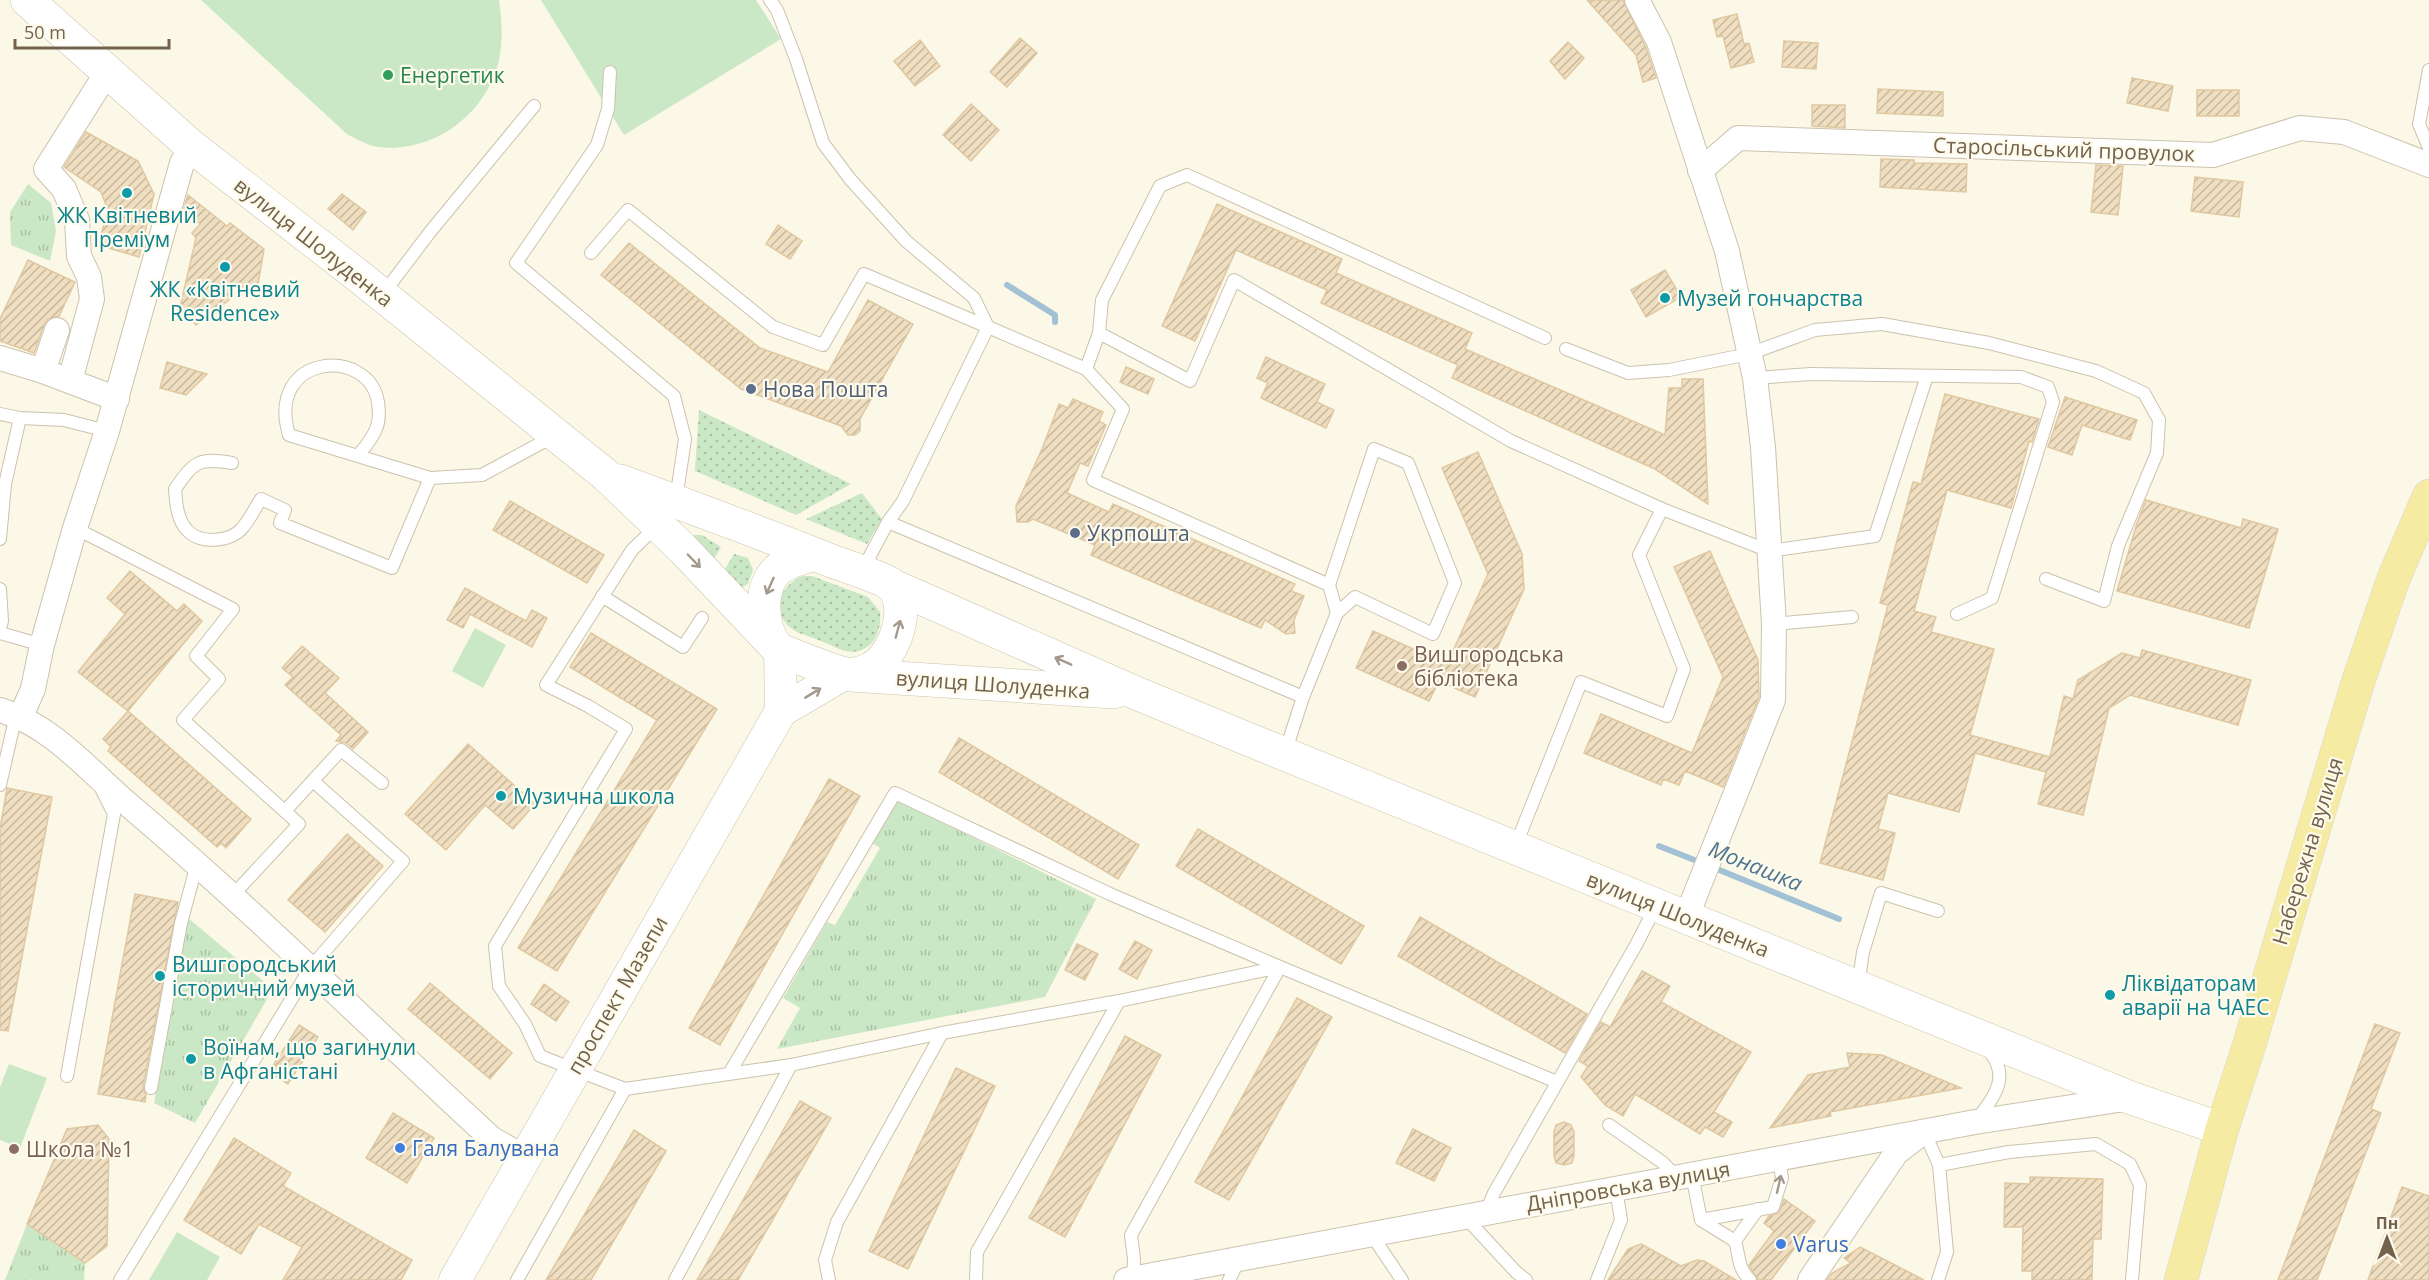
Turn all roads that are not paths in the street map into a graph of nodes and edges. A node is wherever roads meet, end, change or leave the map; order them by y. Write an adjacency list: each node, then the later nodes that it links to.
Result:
1 (27, 0): 5 (main road, вулиця Шолуденка)
2 (770, 0): 14 (lane)
3 (1637, 0): 11 (street)
4 (2429, 70): 9 (lane)
5 (108, 71): 8 (main road, вулиця Шолуденка); 25 (street)
6 (610, 72): 37 (lane)
7 (534, 106): 13 (lane)
8 (192, 146): 13 (main road, вулиця Шолуденка); 26 (street)
9 (2429, 148)
10 (2429, 165): 11 (street, Старосільський провулок)
11 (1700, 171): 19 (street)
12 (591, 253): 14 (lane)
13 (382, 295): 30 (main road, вулиця Шолуденка)
14 (988, 327): 21 (lane); 38 (lane)
15 (57, 330): 22 (street)
16 (1099, 333): 17 (lane); 21 (lane); 36 (lane)
17 (1545, 338)
18 (1566, 349): 19 (lane)
19 (1749, 354): 24 (street); 44 (lane)
20 (0, 358): 22 (street)
21 (1086, 369): 45 (lane)
22 (43, 371): 25 (street)
23 (1927, 375): 24 (lane); 41 (lane); 49 (lane)
24 (1755, 378): 41 (street)
25 (70, 381): 26 (street)
26 (117, 399): 29 (street)
27 (0, 414): 28 (lane)
28 (20, 418): 29 (lane); 34 (lane)
29 (107, 431): 39 (street)
30 (556, 436): 33 (lane); 37 (main road, вулиця Шолуденка)
31 (358, 456): 31 (lane); 33 (lane)
32 (232, 463): 33 (lane)
33 (430, 478)
34 (2, 484): 40 (lane)
35 (2429, 496): 89 (main road, Набережна вулиця)
36 (1662, 509): 41 (lane); 67 (lane)
37 (667, 513): 42 (main road, вулиця Шолуденка); 47 (lane); 55 (main road, вулиця Шолуденка, one-way to 55)
38 (888, 522): 43 (lane); 58 (lane)
39 (75, 528): 54 (street); 66 (lane)
40 (0, 539)
41 (1769, 551): 52 (street)
42 (815, 554): 43 (main road); 55 (main road, one-way to 55)
43 (875, 578): 56 (main road, one-way to 43); 57 (main road, вулиця Шолуденка, one-way to 43)
44 (2046, 579)
45 (1329, 585): 48 (lane); 48 (lane)
46 (0, 589): 53 (lane)
47 (602, 596): 51 (lane); 80 (lane)
48 (1337, 613): 58 (lane)
49 (1957, 614)
50 (1852, 617): 52 (lane)
51 (702, 618)
52 (1774, 624): 72 (street)
53 (0, 631): 54 (lane)
54 (42, 645): 60 (street)
55 (778, 648): 56 (main road); 59 (street)
56 (847, 674): 57 (main road, вулиця Шолуденка); 59 (street, проспект Мазепи, one-way to 56)
57 (1136, 693): 61 (main road, вулиця Шолуденка)
58 (1303, 697): 61 (lane)
59 (781, 711): 80 (street, проспект Мазепи)
60 (10, 713): 62 (street); 65 (lane)
61 (1285, 754): 67 (main road, вулиця Шолуденка)
62 (96, 777): 68 (street); 82 (lane)
63 (313, 781): 64 (lane); 66 (lane); 73 (lane)
64 (382, 783)
65 (0, 785)
66 (285, 812): 69 (lane)
67 (1515, 848): 70 (main road, вулиця Шолуденка)
68 (197, 863): 69 (street); 84 (lane)
69 (233, 895): 73 (street)
70 (1656, 905): 72 (main road, вулиця Шолуденка); 83 (lane)
71 (1938, 911): 75 (lane)
72 (1686, 918): 75 (main road, вулиця Шолуденка)
73 (311, 967): 91 (street); 102 (lane)
74 (1280, 967): 76 (lane); 81 (lane); 83 (lane); 108 (lane)
75 (1857, 987): 78 (main road, вулиця Шолуденка)
76 (1119, 1001): 77 (lane); 107 (lane)
77 (942, 1033): 79 (lane); 106 (lane)
78 (1973, 1034): 86 (main road, вулиця Шолуденка); 87 (lane)
79 (791, 1065): 81 (lane); 105 (lane)
80 (574, 1070): 85 (lane); 91 (street, проспект Мазепи)
81 (730, 1072): 85 (lane)
82 (67, 1076)
83 (1557, 1082): 97 (lane)
84 (151, 1088)
85 (625, 1089): 104 (lane)
86 (2131, 1098): 87 (street, Дніпровська вулиця); 89 (main road, вулиця Шолуденка)
87 (1974, 1122): 90 (street, Дніпровська вулиця)
88 (1609, 1125): 94 (lane)
89 (2222, 1129): 116 (main road, Набережна вулиця)
90 (1924, 1131): 92 (street, Дніпровська вулиця); 93 (lane); 113 (street)
91 (524, 1157): 103 (street, проспект Мазепи)
92 (1779, 1158): 94 (street, Дніпровська вулиця); 96 (lane, one-way to 92)
93 (1939, 1165): 114 (lane); 115 (lane)
94 (1686, 1177): 95 (street, Дніпровська вулиця); 98 (lane)
95 (1616, 1189): 97 (street, Дніпровська вулиця); 111 (lane)
96 (1758, 1209): 98 (lane); 100 (lane)
97 (1475, 1215): 99 (street, Дніпровська вулиця); 110 (lane)
98 (1701, 1220): 100 (lane)
99 (1371, 1234): 101 (street, Дніпровська вулиця); 109 (lane)
100 (1735, 1240): 112 (lane)
101 (1234, 1269): 108 (street, Дніпровська вулиця)
102 (120, 1280)
103 (455, 1280)
104 (517, 1280)
105 (675, 1280)
106 (829, 1280)
107 (976, 1280)
108 (1131, 1280)
109 (1402, 1280)
110 (1526, 1280)
111 (1597, 1280)
112 (1750, 1280)
113 (1810, 1280)
114 (1938, 1280)
115 (2132, 1280)
116 (2181, 1280)

